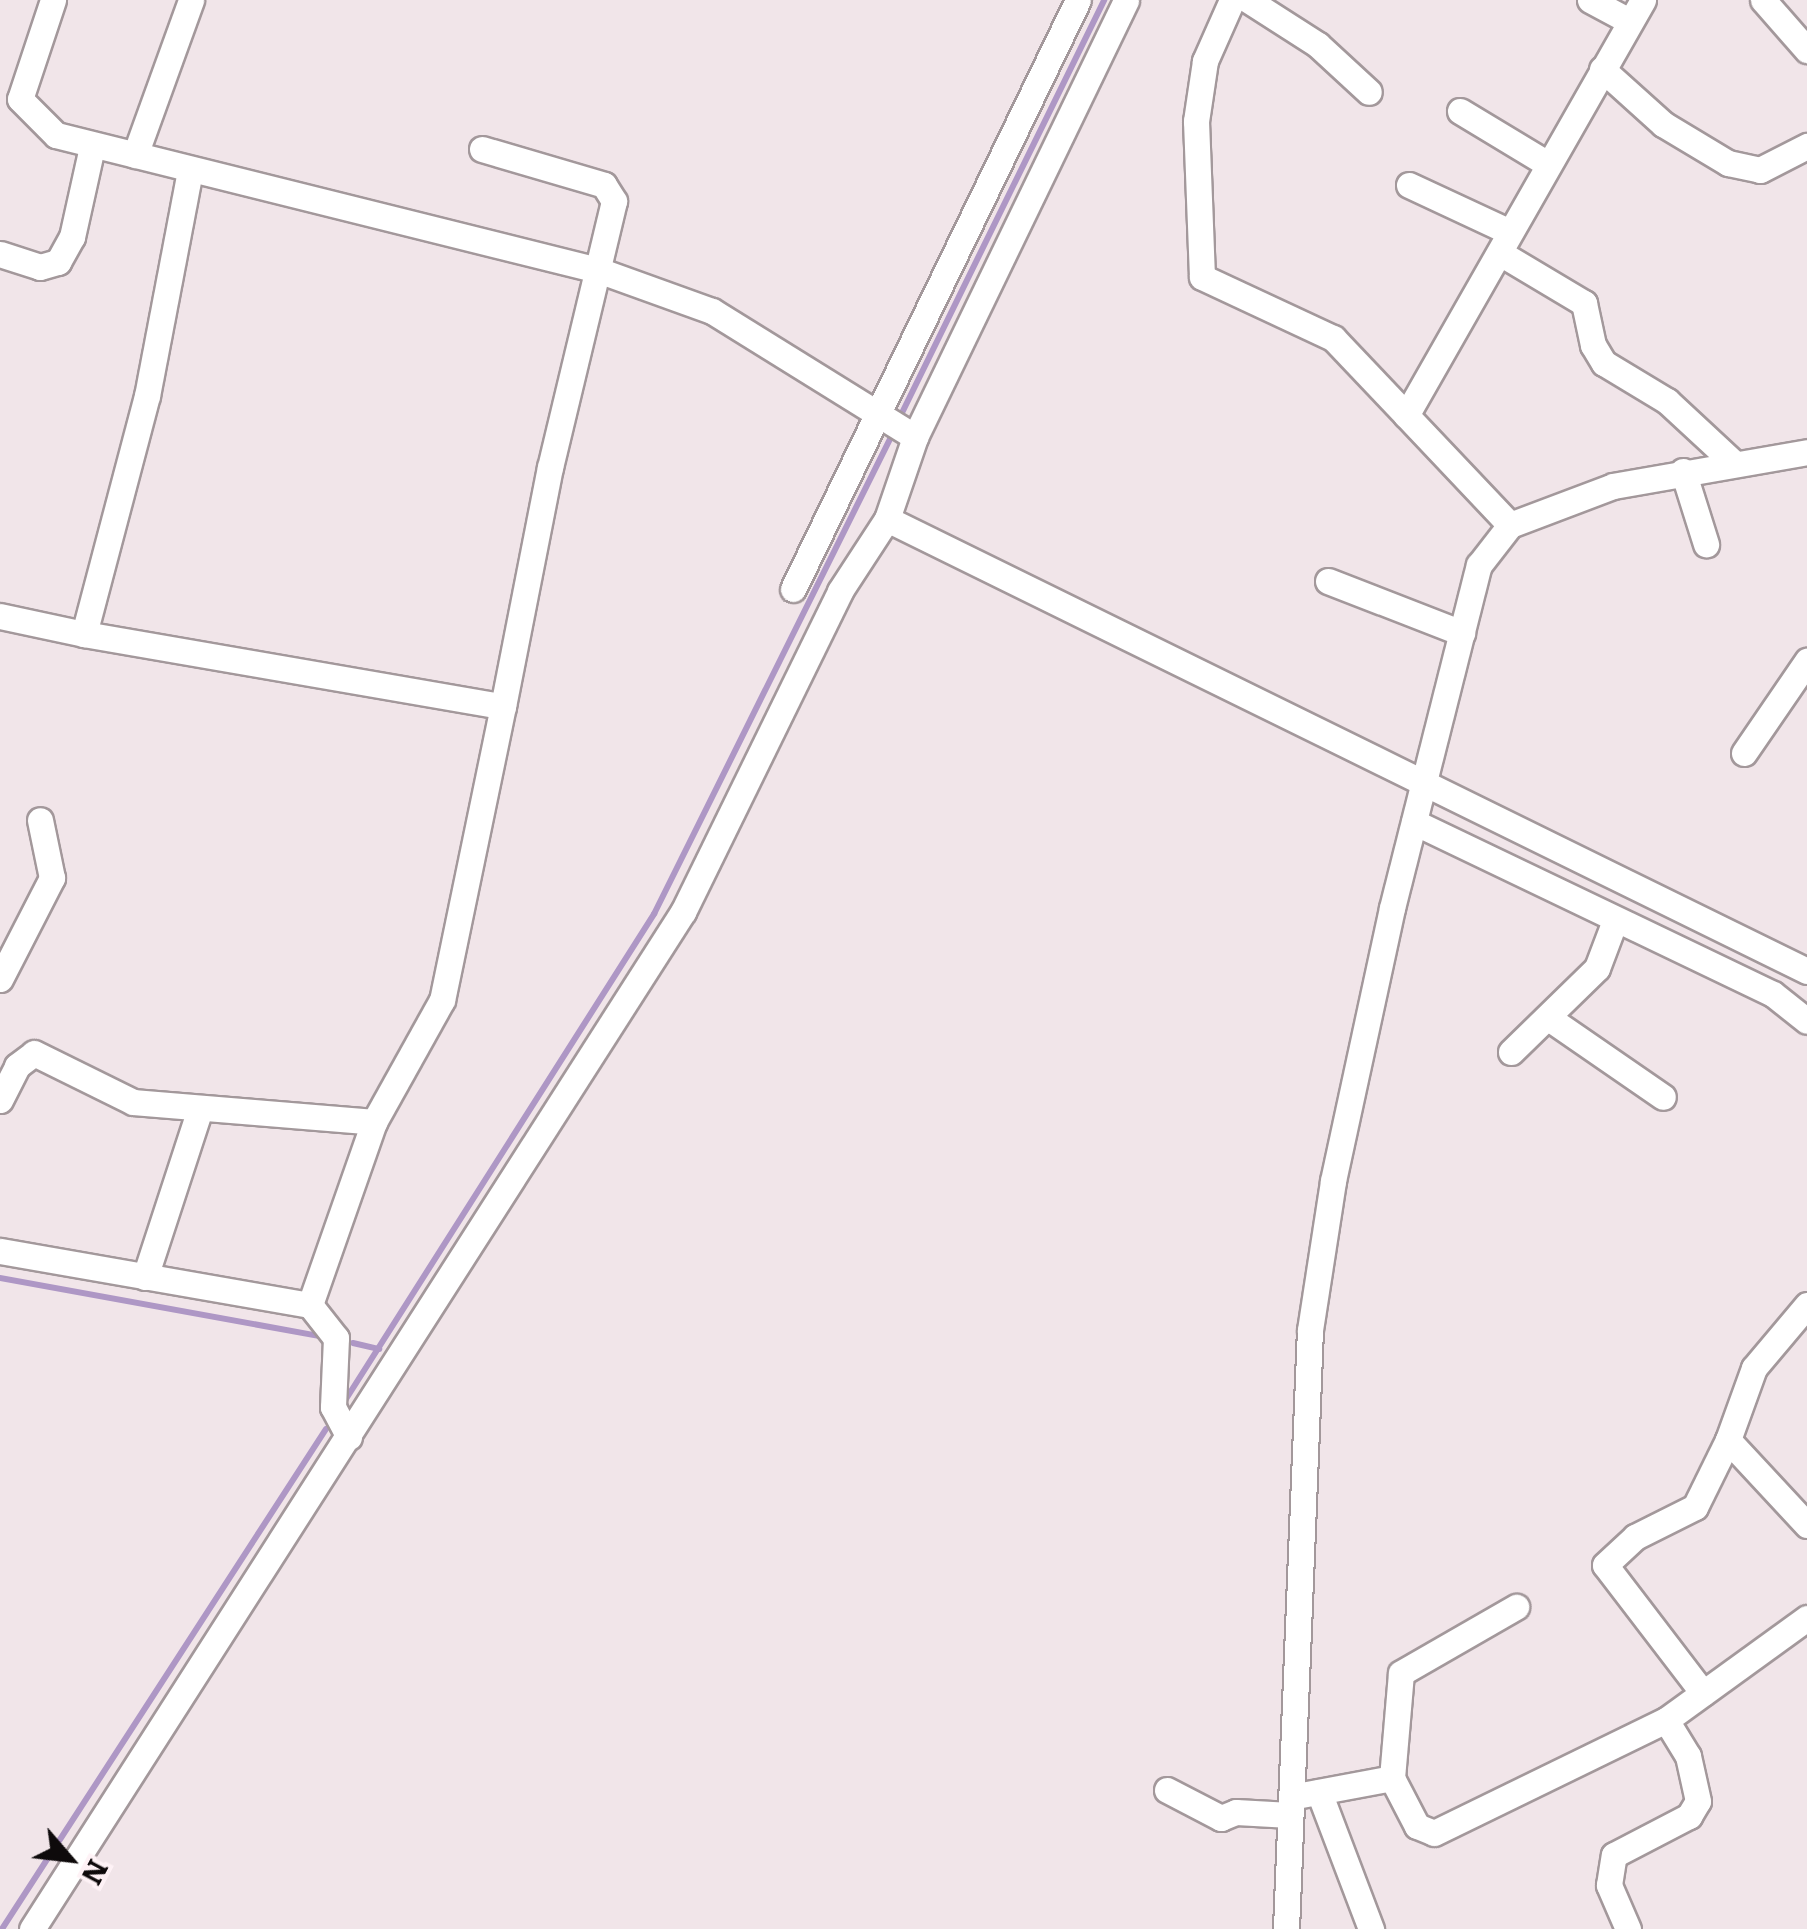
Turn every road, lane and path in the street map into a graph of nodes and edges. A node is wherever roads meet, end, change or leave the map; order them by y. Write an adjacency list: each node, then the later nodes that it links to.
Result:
1 (53, 0): 15 (street)
2 (191, 0): 17 (street)
3 (1078, 0): 24 (street)
4 (1126, 0): 26 (street)
5 (1232, 0): 25 (street)
6 (1248, 0): 12 (street)
7 (1590, 0): 9 (street)
8 (1764, 0): 10 (street)
9 (1636, 10): 11 (street)
10 (1807, 50)
11 (1602, 69): 14 (street); 18 (street)
12 (1369, 92)
13 (1460, 110): 18 (street)
14 (1807, 146)
15 (92, 147): 17 (street); 22 (street)
16 (482, 149): 23 (street)
17 (135, 155): 19 (street)
18 (1548, 164): 21 (street)
19 (190, 171): 23 (street); 37 (street)
20 (1409, 185): 21 (street)
21 (1505, 243): 25 (street); 28 (street)
22 (0, 254)
23 (598, 270): 24 (street); 39 (street)
24 (878, 415): 26 (street); 34 (street)
25 (1406, 415): 31 (street)
26 (914, 437): 30 (street)
27 (1807, 452): 28 (street)
28 (1734, 462): 29 (street)
29 (1684, 472): 31 (street); 32 (street)
30 (887, 518): 41 (street); 57 (street)
31 (1510, 524): 36 (street)
32 (1706, 544)
33 (1328, 582): 36 (street)
34 (793, 589)
35 (0, 616): 37 (street)
36 (1462, 633): 41 (street)
37 (84, 634): 39 (street)
38 (1807, 662): 40 (street)
39 (503, 706): 52 (street)
40 (1744, 754)
41 (1418, 804): 43 (street); 44 (street); 66 (street)
42 (40, 820): 45 (street)
43 (1614, 923): 46 (street); 47 (street)
44 (1807, 971)
45 (0, 979)
46 (1550, 1018): 48 (street); 50 (street)
47 (1807, 1021)
48 (1510, 1052)
49 (1, 1093): 51 (street)
50 (1663, 1097)
51 (200, 1112): 52 (street); 54 (street)
52 (374, 1122): 56 (street)
53 (0, 1251): 54 (street)
54 (144, 1277): 56 (street)
55 (1807, 1305): 58 (street)
56 (310, 1306): 57 (street)
57 (349, 1437): 67 (street)
58 (1728, 1440): 59 (street); 62 (street)
59 (1807, 1525)
60 (1516, 1607): 64 (street)
61 (1807, 1618): 62 (street)
62 (1703, 1693): 63 (street)
63 (1666, 1720): 64 (street); 70 (street)
64 (1392, 1778): 66 (street)
65 (1167, 1790): 66 (street)
66 (1302, 1801): 68 (street); 69 (street)
67 (32, 1929)
68 (1286, 1929)
69 (1371, 1929)
70 (1628, 1929)

